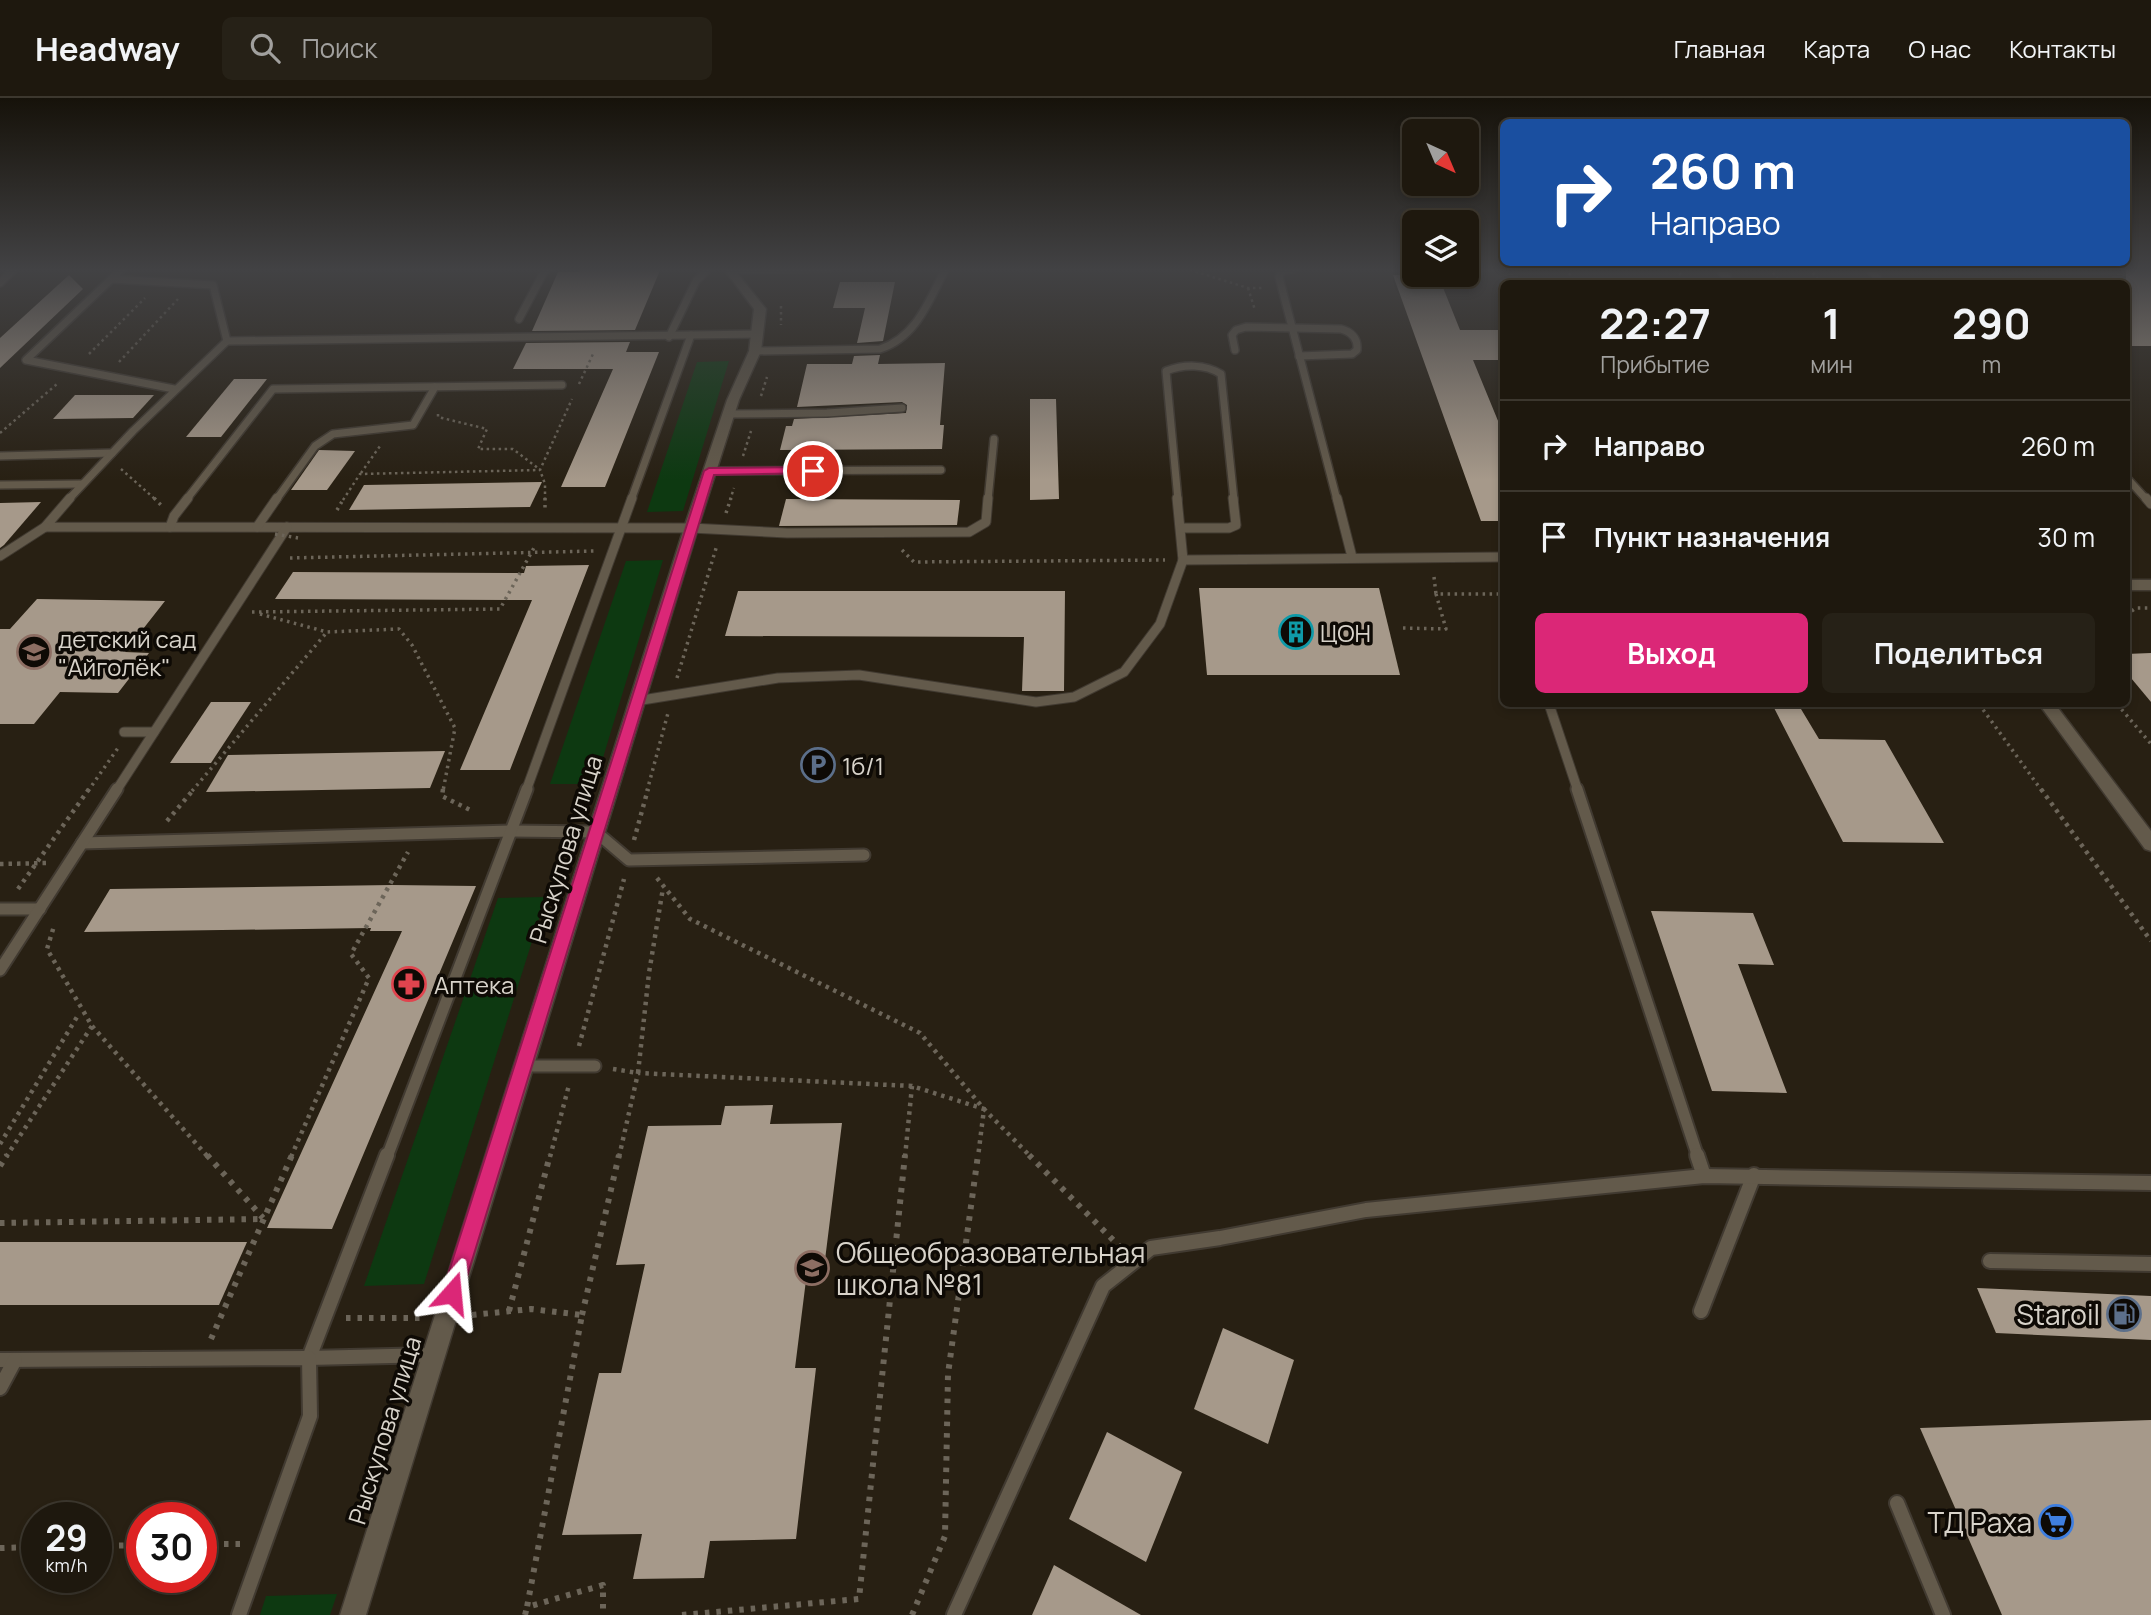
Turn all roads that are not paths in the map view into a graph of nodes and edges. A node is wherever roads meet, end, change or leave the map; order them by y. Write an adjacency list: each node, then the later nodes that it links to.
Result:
1 (48, 339): 16 (lane)
2 (433, 339): 10 (lane)
3 (690, 339): 32 (lane)
4 (722, 339): 11 (lane)
5 (756, 339): 11 (street, Рыскулова улица)
6 (901, 339): 11 (lane)
7 (1234, 339): 12 (lane)
8 (1294, 339): 13 (lane)
9 (1355, 339): 13 (lane)
10 (227, 341): 16 (lane)
11 (756, 343): 18 (street, Рыскулова улица)
12 (1235, 350)
13 (1299, 356): 36 (lane)
14 (562, 386): 15 (lane)
15 (435, 387): 29 (lane); 30 (lane)
16 (174, 389): 21 (lane)
17 (902, 408): 18 (lane)
18 (729, 414): 23 (street, Рыскулова улица)
19 (994, 439): 33 (lane)
20 (0, 456): 21 (lane)
21 (109, 456): 25 (lane)
22 (941, 470): 23 (lane)
23 (709, 471): 33 (street, Рыскулова улица)
24 (2130, 481): 27 (lane)
25 (82, 484): 26 (lane); 28 (lane)
26 (0, 485)
27 (2151, 504)
28 (45, 527): 29 (lane); 35 (lane)
29 (170, 527): 30 (lane)
30 (257, 527): 31 (lane)
31 (287, 527): 32 (lane); 45 (lane)
32 (623, 528): 33 (lane); 46 (lane)
33 (691, 528): 41 (street, Рыскулова улица)
34 (1182, 528): 34 (lane); 38 (lane)
35 (0, 556)
36 (1352, 556): 37 (lane); 38 (lane)
37 (1500, 557)
38 (1184, 559): 41 (lane)
39 (2130, 585): 40 (street)
40 (2151, 585)
41 (636, 701): 47 (street, Рыскулова улица)
42 (1550, 707): 57 (lane)
43 (2049, 707): 49 (street)
44 (126, 732): 45 (lane)
45 (154, 732): 48 (lane)
46 (512, 831): 47 (lane); 48 (lane); 63 (lane)
47 (596, 832): 50 (lane); 54 (street, Рыскулова улица)
48 (82, 843): 52 (lane)
49 (2151, 844)
50 (864, 855)
51 (2, 909): 52 (lane)
52 (40, 909): 53 (lane)
53 (0, 970)
54 (525, 1066): 55 (lane); 62 (street, Рыскулова улица)
55 (595, 1066)
56 (1754, 1175): 57 (lane); 58 (lane); 61 (lane)
57 (1704, 1176): 69 (lane)
58 (2151, 1183)
59 (1990, 1261): 60 (lane)
60 (2151, 1264)
61 (1701, 1311)
62 (432, 1355): 63 (lane); 68 (street, Рыскулова улица)
63 (309, 1358): 64 (lane); 67 (lane)
64 (7, 1360): 65 (lane)
65 (0, 1388)
66 (1897, 1503): 70 (lane)
67 (239, 1615)
68 (353, 1615)
69 (954, 1615)
70 (1943, 1615)

